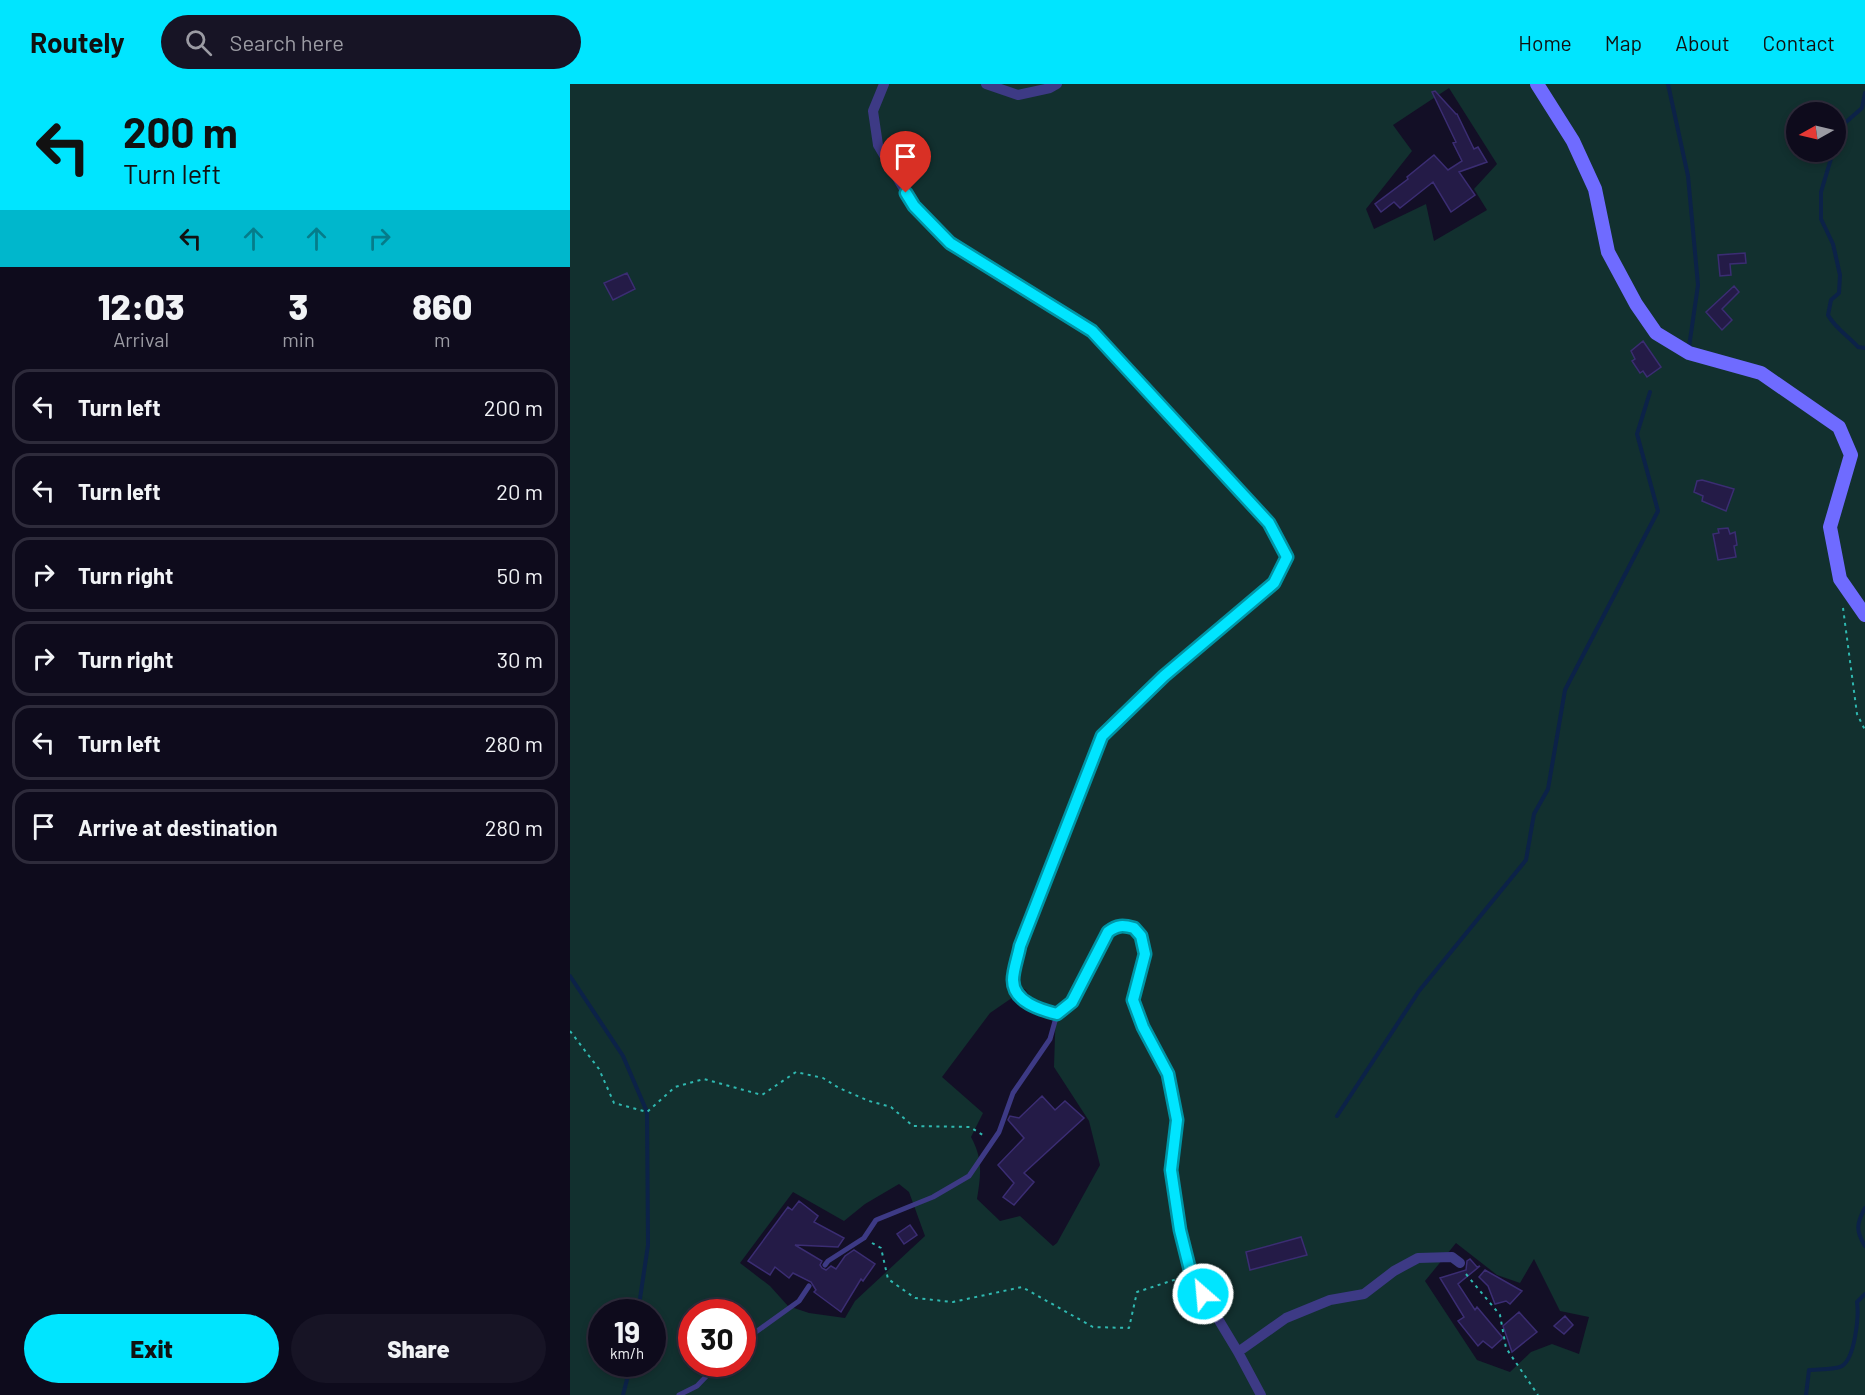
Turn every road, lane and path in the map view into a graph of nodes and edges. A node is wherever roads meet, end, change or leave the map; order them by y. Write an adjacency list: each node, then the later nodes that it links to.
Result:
1 (884, 84): 8 (street)
2 (986, 84): 3 (street)
3 (1057, 84)
4 (1537, 84): 6 (street)
5 (1842, 600): 7 (path)
6 (1865, 615)
7 (1865, 730)
8 (1057, 1014): 10 (lane); 14 (street)
9 (570, 1031): 10 (path)
10 (993, 1142): 11 (lane)
11 (864, 1238): 13 (lane); 14 (path)
12 (1460, 1263): 17 (street); 21 (path)
13 (825, 1265)
14 (1191, 1274): 17 (street)
15 (809, 1286): 16 (lane)
16 (756, 1332)
17 (1239, 1352): 20 (street)
18 (706, 1377): 19 (lane)
19 (679, 1395)
20 (1260, 1395)
21 (1538, 1395)

